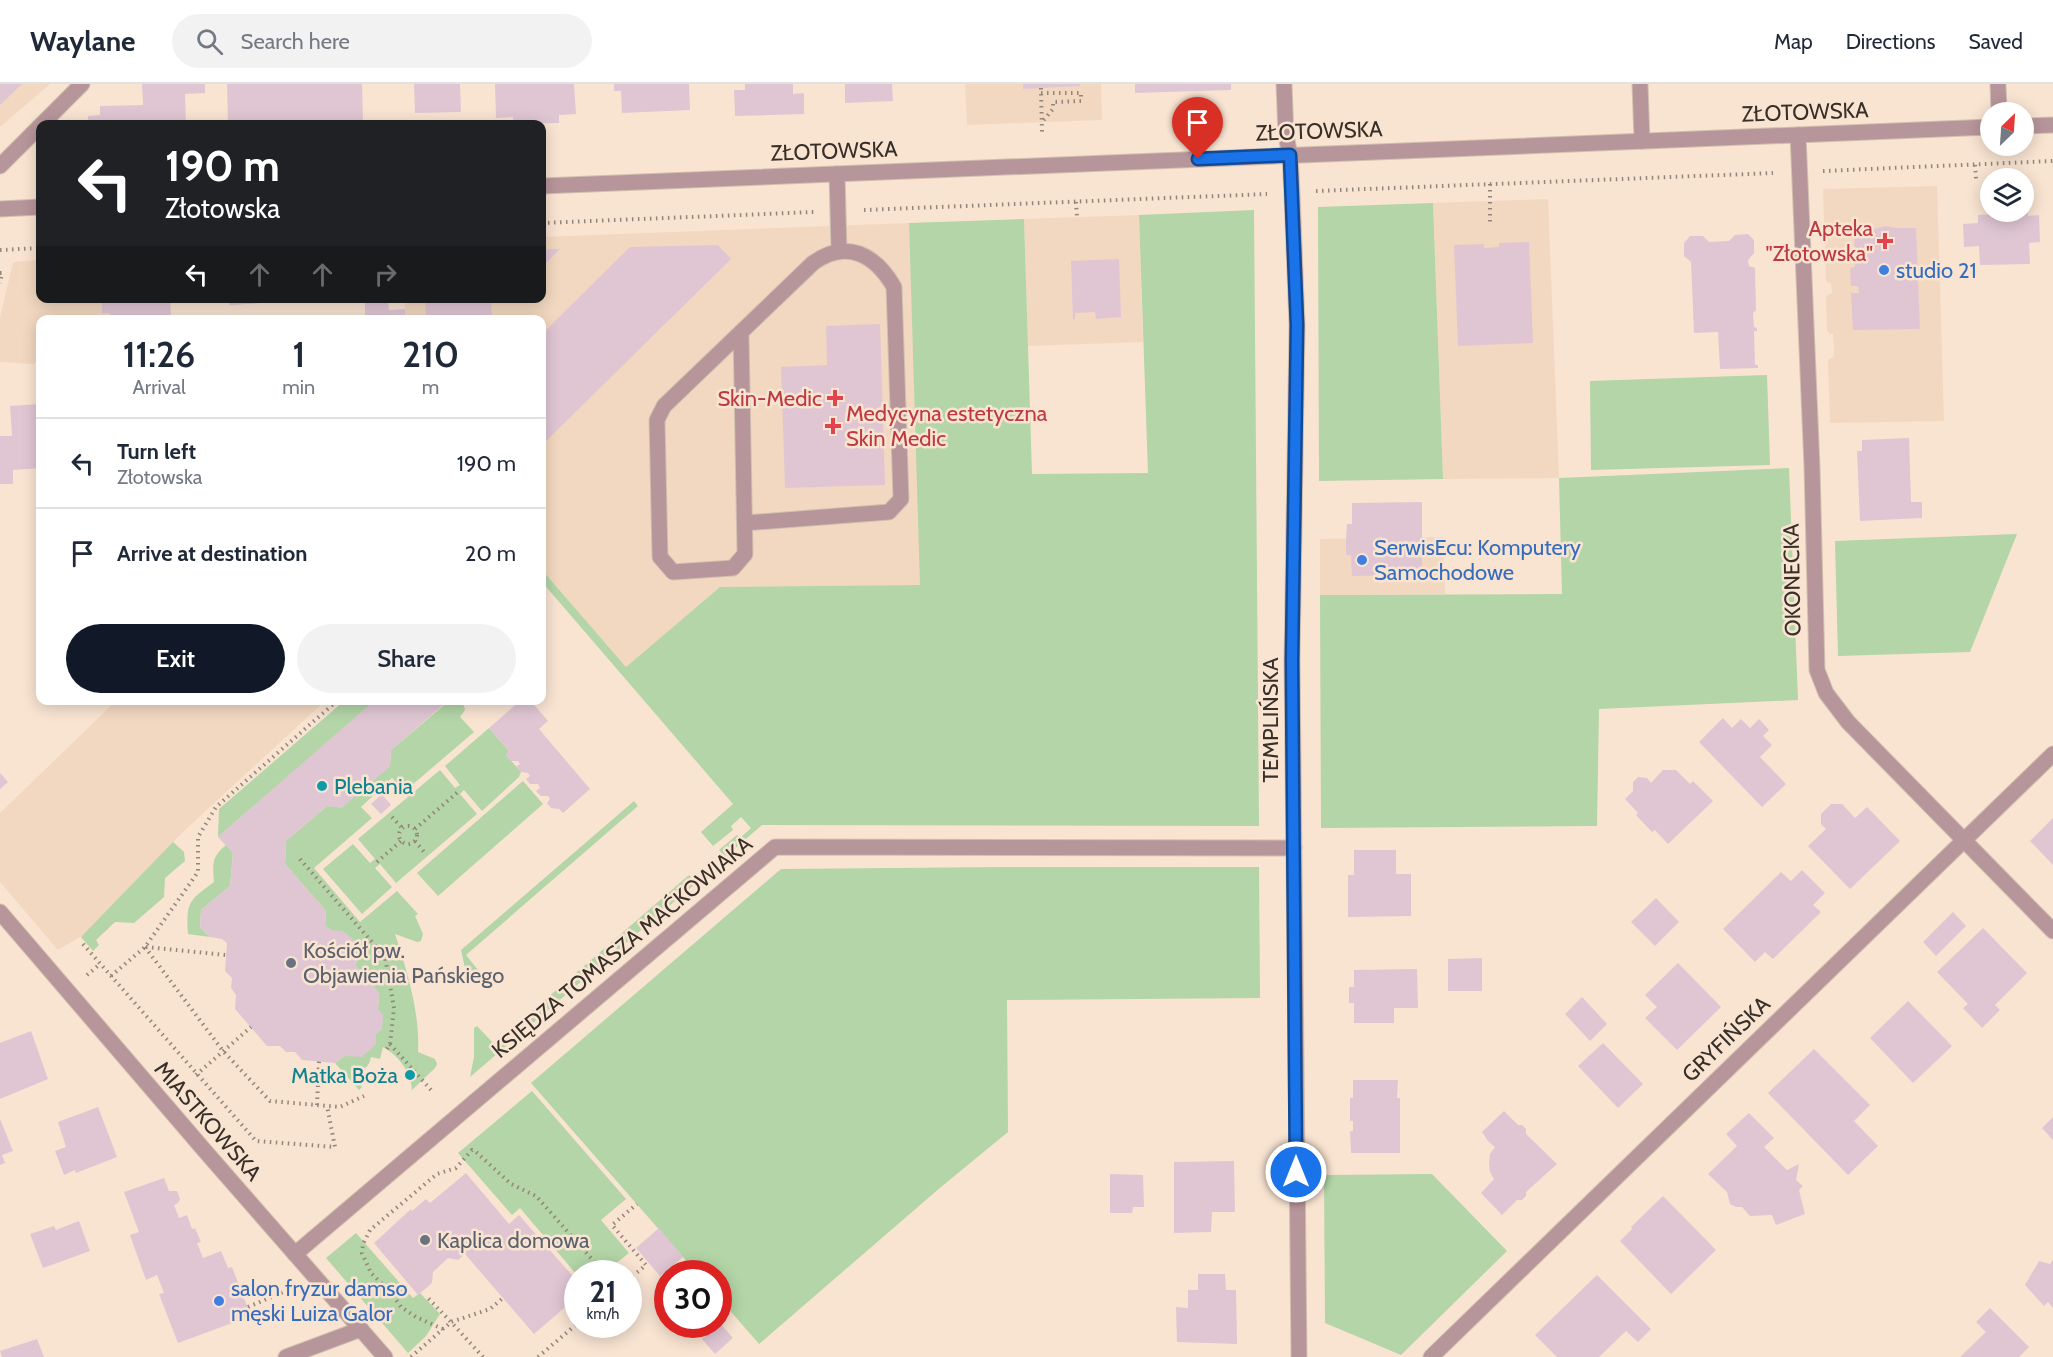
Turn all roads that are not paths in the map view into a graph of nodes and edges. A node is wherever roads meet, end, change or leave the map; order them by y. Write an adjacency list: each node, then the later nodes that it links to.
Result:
1 (82, 84): 6 (street)
2 (1284, 84): 13 (street, TEMPLIŃSKA)
3 (1640, 84): 12 (street)
4 (1998, 84): 5 (street)
5 (1999, 102)
6 (46, 120)
7 (2053, 124): 8 (street)
8 (2034, 125)
9 (1980, 127): 11 (street, ZŁOTOWSKA)
10 (36, 130): 14 (street)
11 (1798, 135): 12 (street, ZŁOTOWSKA); 23 (street, OKONECKA)
12 (1642, 141): 13 (street, ZŁOTOWSKA)
13 (1290, 155): 15 (street, ZŁOTOWSKA); 24 (street, TEMPLIŃSKA)
14 (0, 166)
15 (837, 174): 16 (street, ZŁOTOWSKA); 19 (street)
16 (546, 186)
17 (36, 207): 18 (street)
18 (0, 209)
19 (839, 251): 20 (street); 21 (street)
20 (741, 332): 21 (street); 21 (street)
21 (745, 523)
22 (2053, 754): 23 (street, GRYFIŃSKA)
23 (1964, 840): 26 (street, OKONECKA); 32 (street, GRYFIŃSKA)
24 (1294, 848): 27 (street, KSIĘDZA TOMASZA MAĆKOWIAKA); 31 (street, TEMPLIŃSKA)
25 (0, 912): 27 (street, MIASTKOWSKA)
26 (2053, 931)
27 (295, 1254): 28 (street, MIASTKOWSKA)
28 (361, 1329): 29 (street); 30 (street, MIASTKOWSKA)
29 (286, 1357)
30 (385, 1357)
31 (1299, 1357)
32 (1431, 1357)

